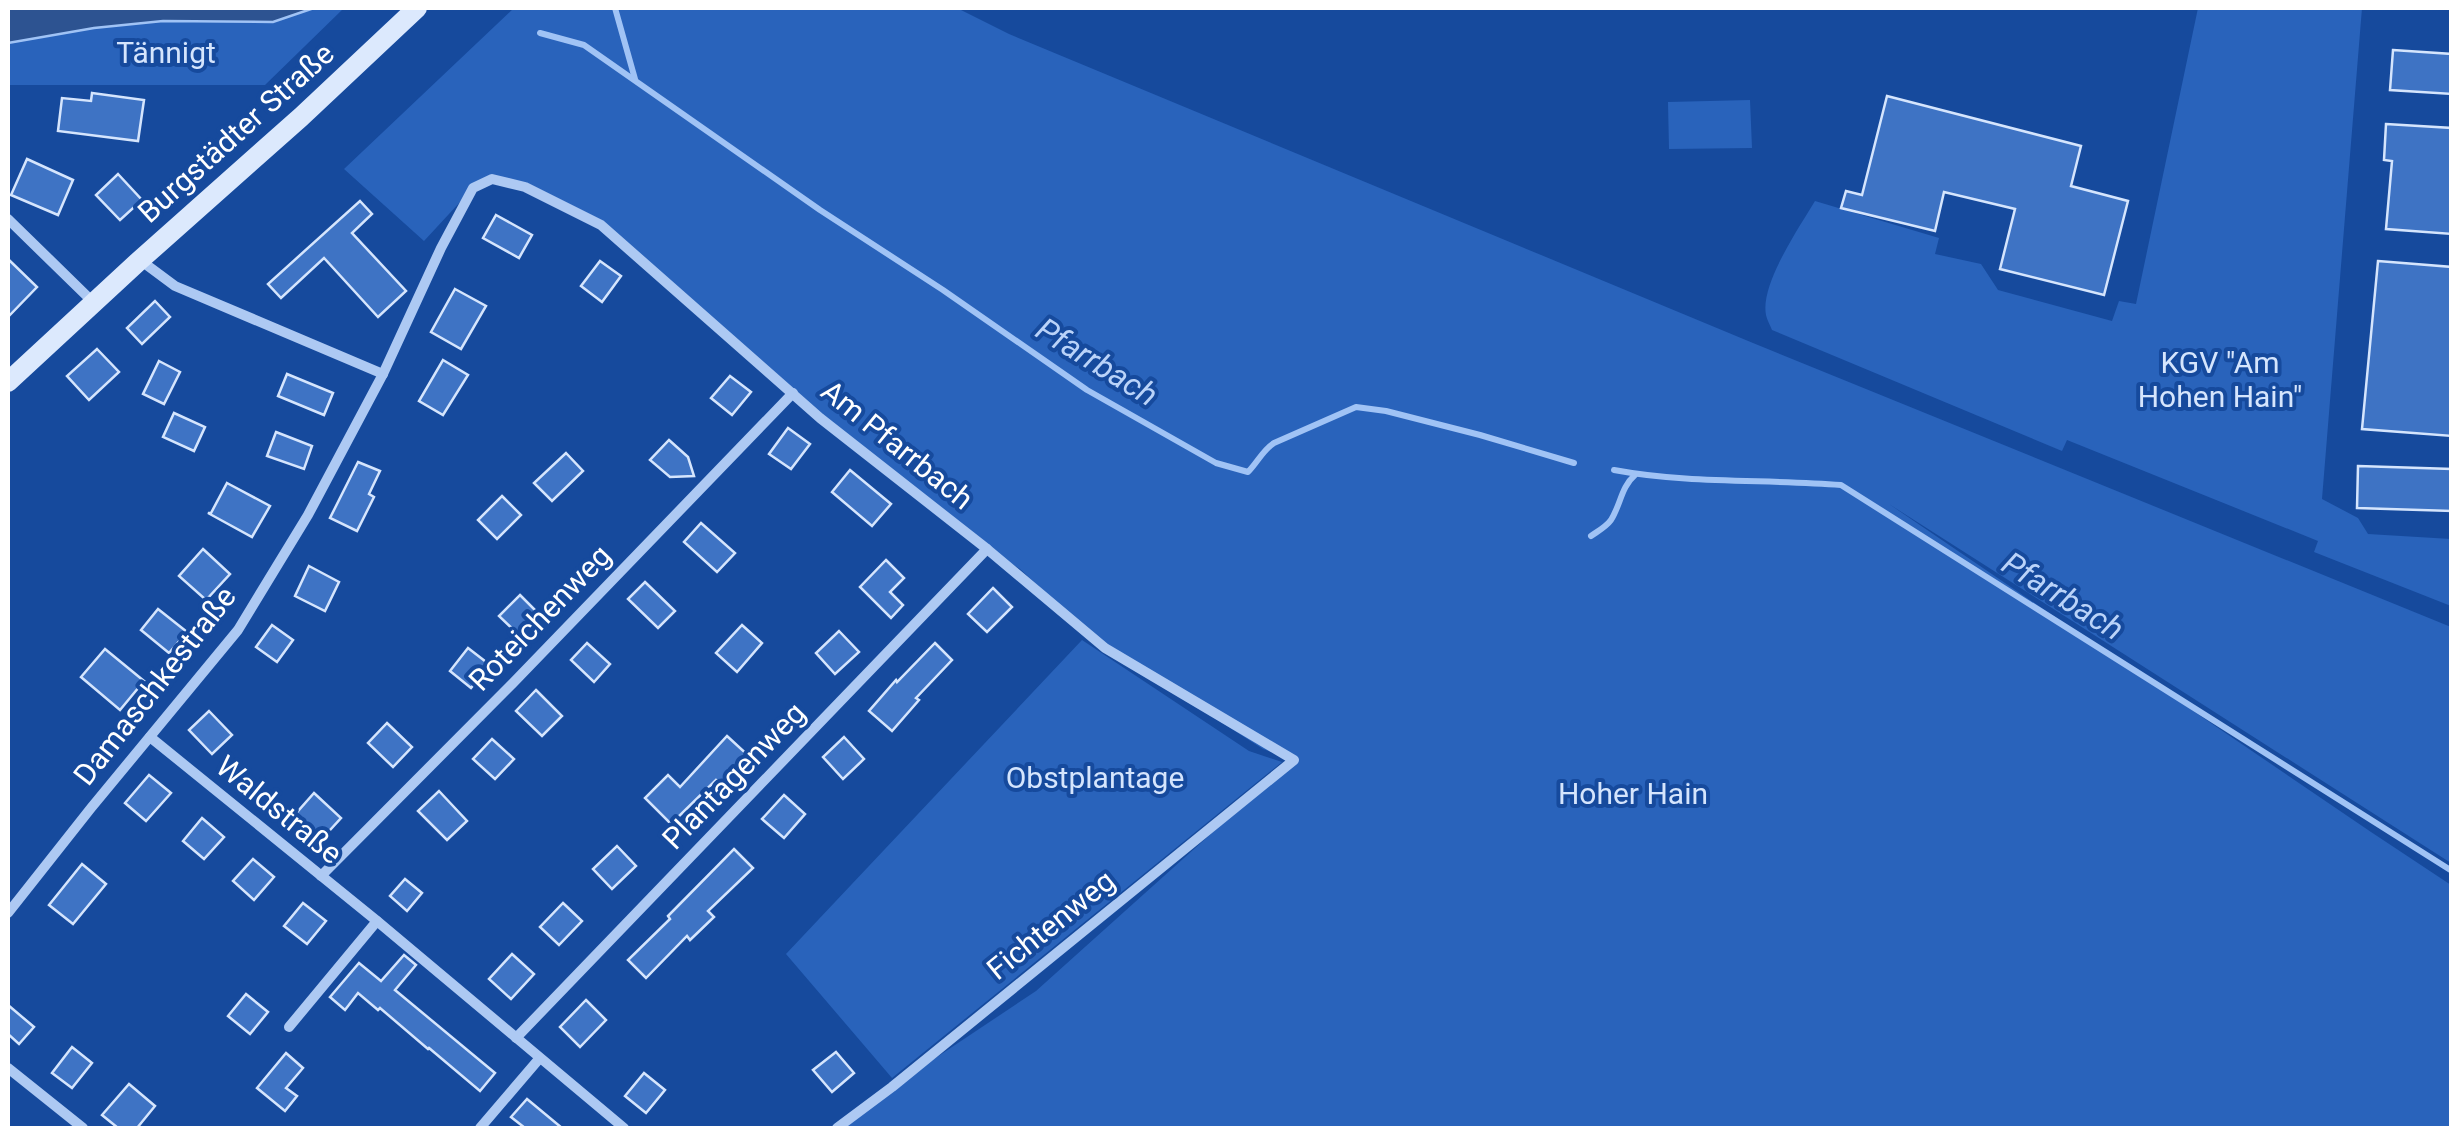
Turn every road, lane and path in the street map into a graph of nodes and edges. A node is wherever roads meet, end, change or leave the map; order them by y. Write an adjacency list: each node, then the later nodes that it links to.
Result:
1 (417, 8): 4 (main road, Burgstädter Straße)
2 (473, 188): 6 (street, Damaschkestraße); 8 (street, Am Pfarrbach)
3 (8, 219): 5 (street)
4 (140, 260): 5 (main road, Burgstädter Straße); 6 (street)
5 (94, 304): 7 (main road, Burgstädter Straße)
6 (383, 374): 10 (street, Damaschkestraße)
7 (8, 382)
8 (793, 393): 9 (street, Am Pfarrbach); 12 (street, Roteichenweg)
9 (987, 549): 11 (street, Am Pfarrbach); 16 (street, Plantagenweg)
10 (150, 737): 12 (street, Waldstraße); 13 (street, Damaschkestraße)
11 (1294, 760): 22 (street, Fichtenweg)
12 (321, 876): 14 (street, Waldstraße)
13 (8, 913)
14 (377, 921): 15 (street); 16 (street, Waldstraße)
15 (289, 1027)
16 (516, 1038): 17 (street, Waldstraße)
17 (539, 1059): 20 (street); 21 (street, Waldstraße)
18 (8, 1068): 19 (street)
19 (83, 1128)
20 (480, 1128)
21 (624, 1128)
22 (838, 1128)

